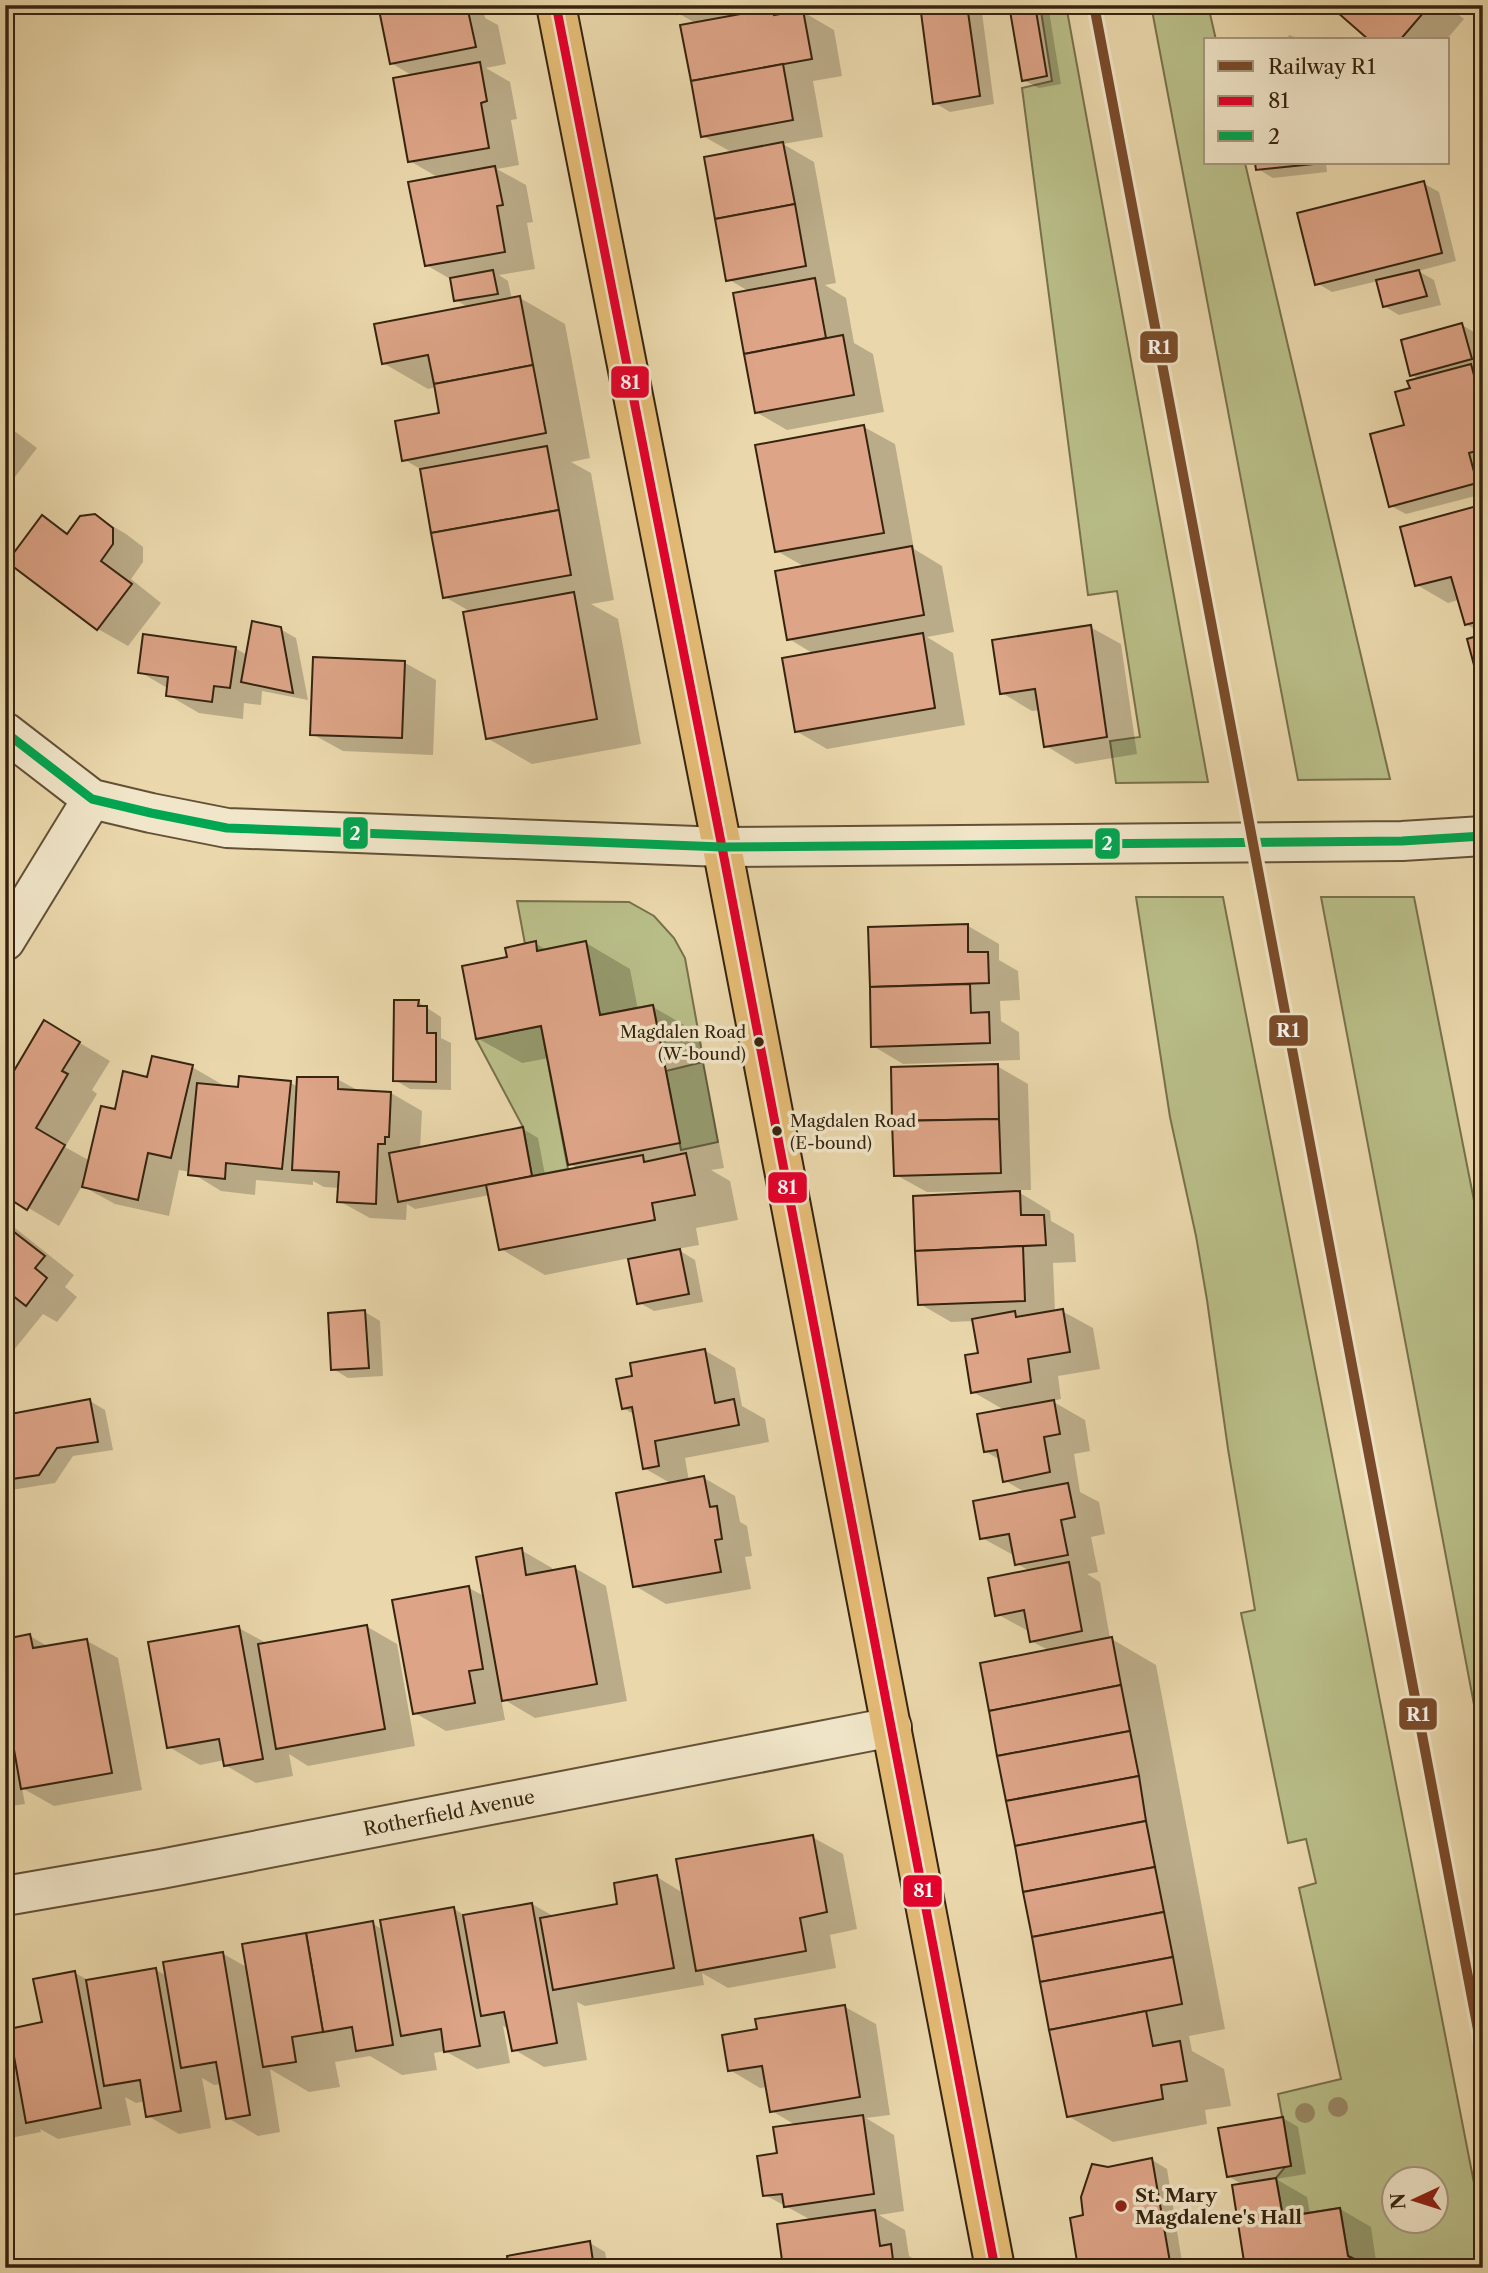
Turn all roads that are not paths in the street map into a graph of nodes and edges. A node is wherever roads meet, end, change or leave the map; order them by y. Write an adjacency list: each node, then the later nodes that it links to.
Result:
1 (556, 5): 5 (main road)
2 (5, 732): 3 (street)
3 (92, 799): 5 (street); 6 (street)
4 (1483, 836): 5 (street)
5 (722, 846): 7 (main road)
6 (5, 941)
7 (892, 1727): 8 (street, Rotherfield Avenue); 9 (main road)
8 (5, 1896)
9 (995, 2268)

